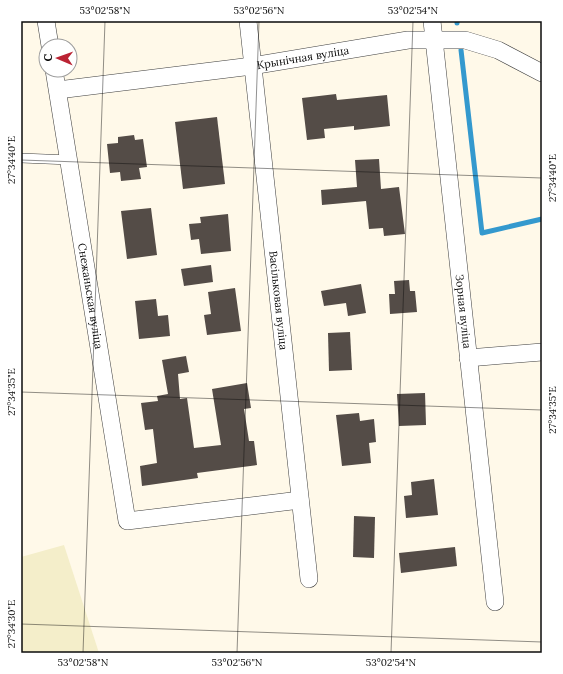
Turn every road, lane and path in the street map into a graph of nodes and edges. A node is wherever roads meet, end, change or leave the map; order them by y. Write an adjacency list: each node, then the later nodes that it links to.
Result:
1 (46, 21): 4 (street)
2 (248, 21): 6 (street, Васільковая вуліца)
3 (432, 21): 5 (street, Зорная вуліца)
4 (49, 38)
5 (434, 41): 6 (street, Крынічная вуліца); 7 (street, Крынічная вуліца); 13 (street, Зорная вуліца)
6 (252, 66): 9 (street, Крынічная вуліца); 14 (street, Васільковая вуліца)
7 (542, 73)
8 (56, 78): 9 (street, Снежаньская вуліца)
9 (58, 90): 11 (street, Снежаньская вуліца)
10 (21, 158): 11 (lane)
11 (70, 160): 14 (street, Снежаньская вуліца)
12 (542, 352): 13 (street)
13 (468, 358): 16 (street, Зорная вуліца)
14 (300, 500): 15 (street, Васільковая вуліца)
15 (309, 579)
16 (495, 602)

